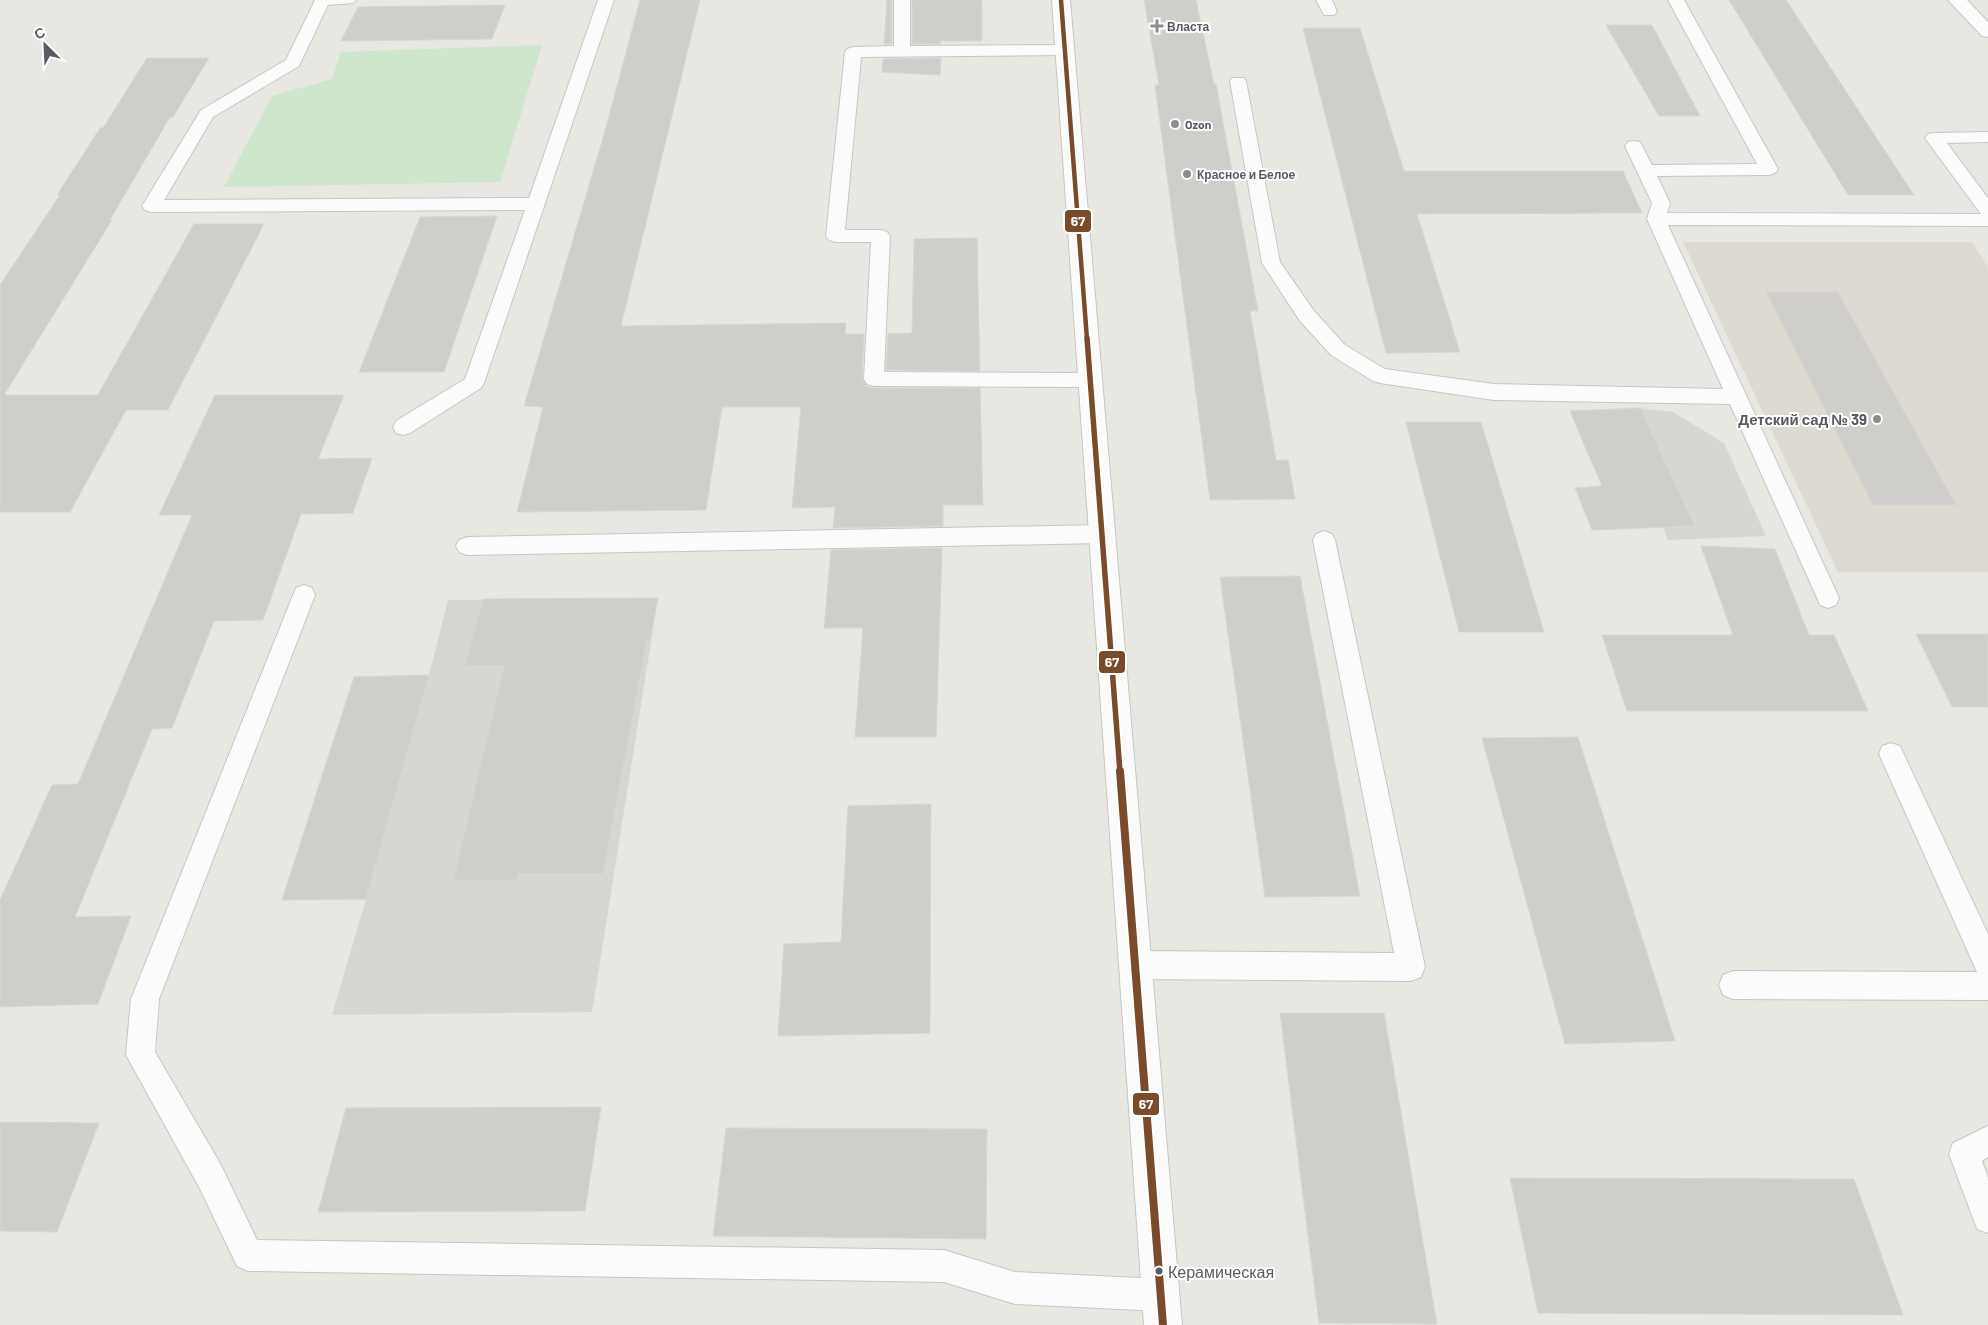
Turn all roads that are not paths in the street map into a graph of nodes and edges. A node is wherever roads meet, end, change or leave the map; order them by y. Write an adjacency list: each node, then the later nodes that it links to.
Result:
1 (348, 0): 14 (lane)
2 (606, 0): 14 (lane)
3 (902, 0): 9 (lane)
4 (1062, 0): 8 (street)
5 (1676, 0): 13 (lane)
6 (1957, 0): 7 (street)
7 (1988, 32)
8 (1066, 50): 9 (lane); 18 (street)
9 (902, 51): 18 (lane)
10 (1238, 82): 19 (lane)
11 (1988, 136): 15 (lane)
12 (1634, 146): 13 (lane)
13 (1646, 171): 16 (lane)
14 (537, 204): 20 (lane)
15 (1988, 211)
16 (1656, 219): 17 (lane); 19 (lane)
17 (1988, 220)
18 (1091, 380): 21 (street)
19 (1737, 398): 25 (lane)
20 (403, 427)
21 (1103, 534): 23 (lane); 28 (street)
22 (1324, 540): 28 (lane)
23 (467, 546)
24 (304, 595): 33 (lane)
25 (1828, 598)
26 (1891, 754): 27 (lane)
27 (1988, 964)
28 (1135, 965): 33 (street)
29 (1733, 985): 30 (lane)
30 (1988, 986)
31 (1988, 1141): 32 (lane)
32 (1988, 1218)
33 (1160, 1295): 34 (street)
34 (1163, 1325)

